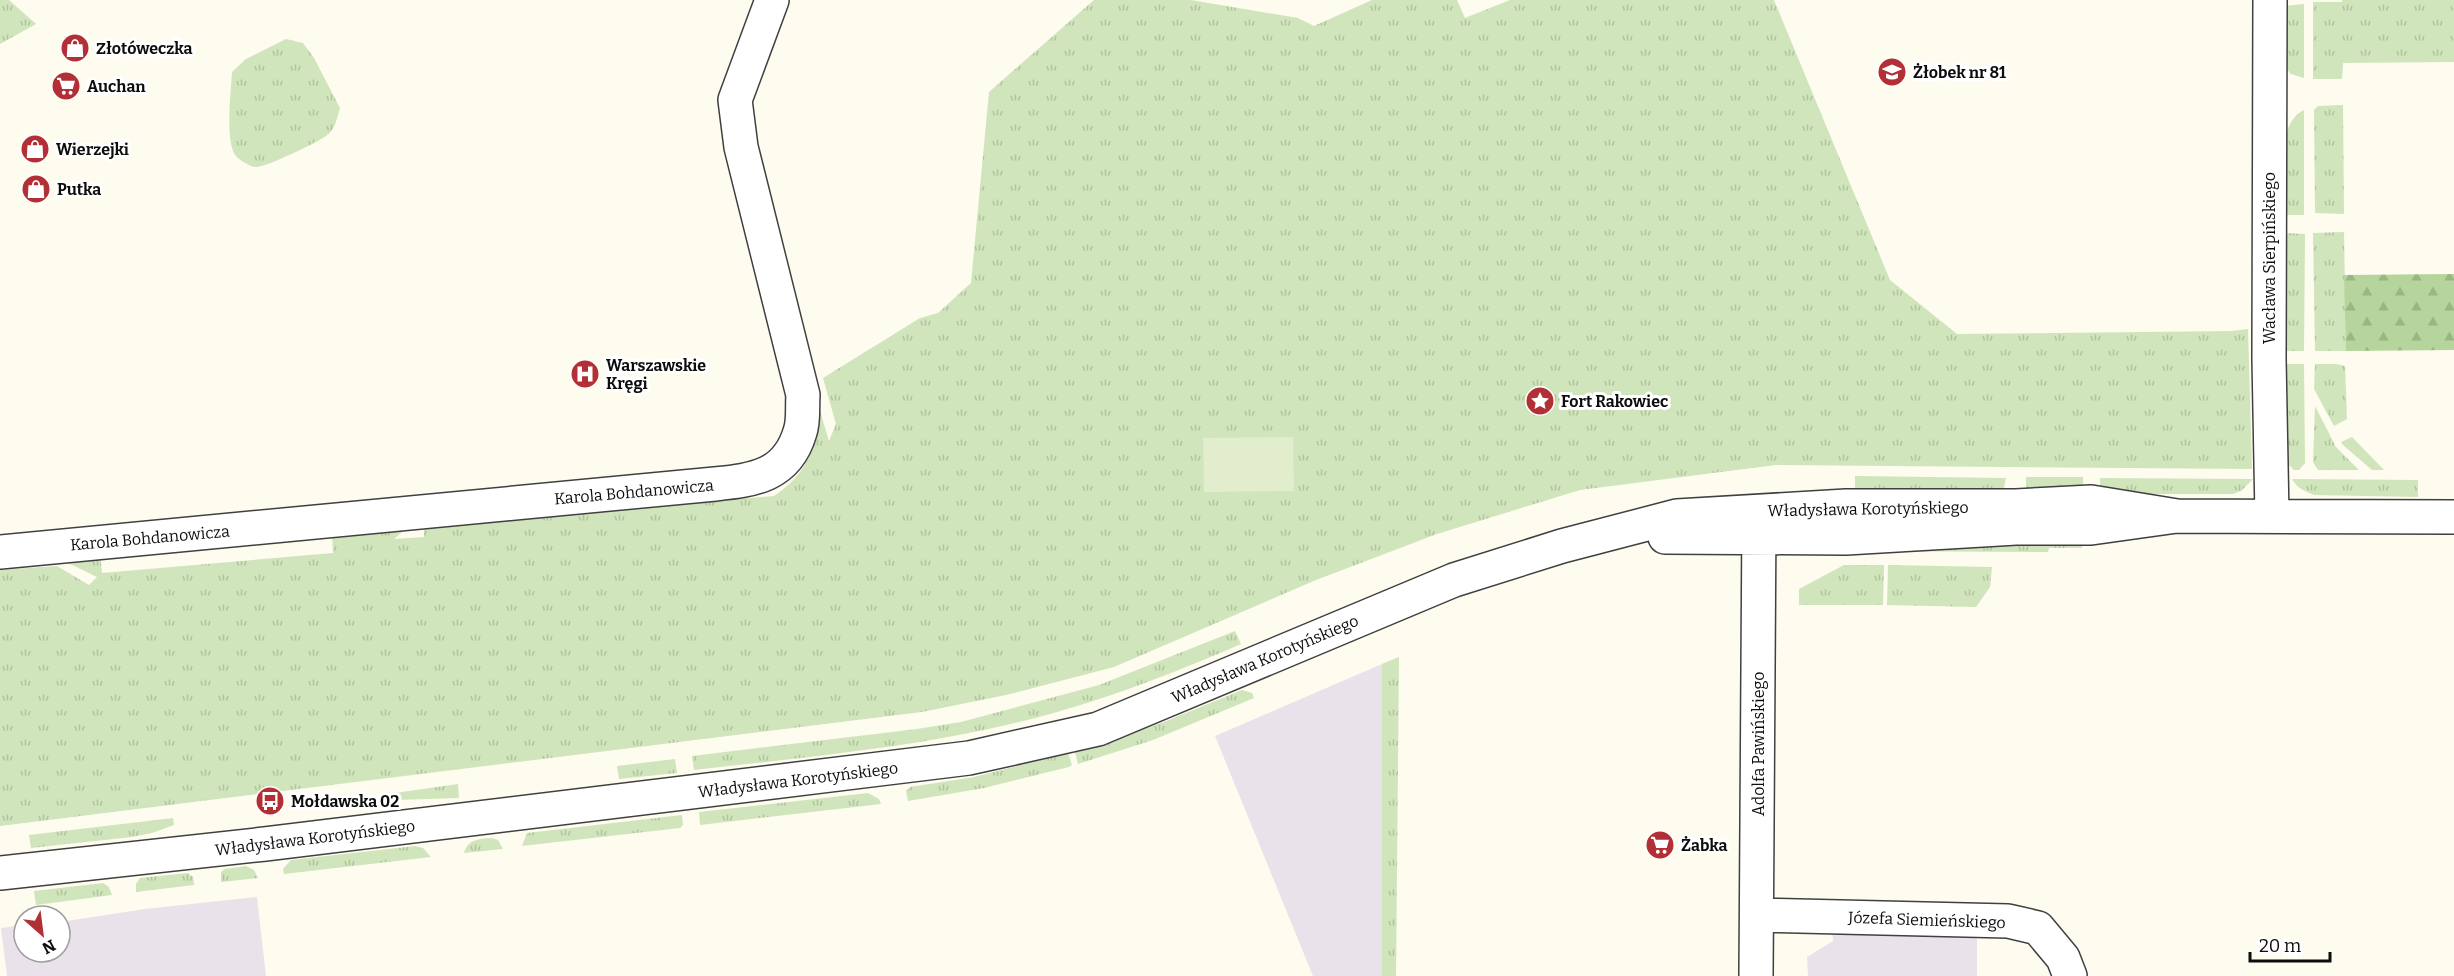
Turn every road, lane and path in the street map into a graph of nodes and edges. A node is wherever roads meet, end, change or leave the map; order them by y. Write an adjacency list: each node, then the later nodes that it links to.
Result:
1 (772, 0): 6 (street, Karola Bohdanowicza)
2 (2270, 0): 3 (street, Wacława Sierpińskiego)
3 (2272, 516): 4 (street, Władysława Korotyńskiego); 5 (street, Władysława Korotyńskiego)
4 (2454, 517)
5 (1759, 524): 7 (street, Władysława Korotyńskiego); 8 (street, Adolfa Pawińskiego)
6 (0, 552)
7 (0, 873)
8 (1757, 915): 9 (street, Adolfa Pawińskiego); 10 (street, Józefa Siemieńskiego)
9 (1756, 976)
10 (2070, 976)

